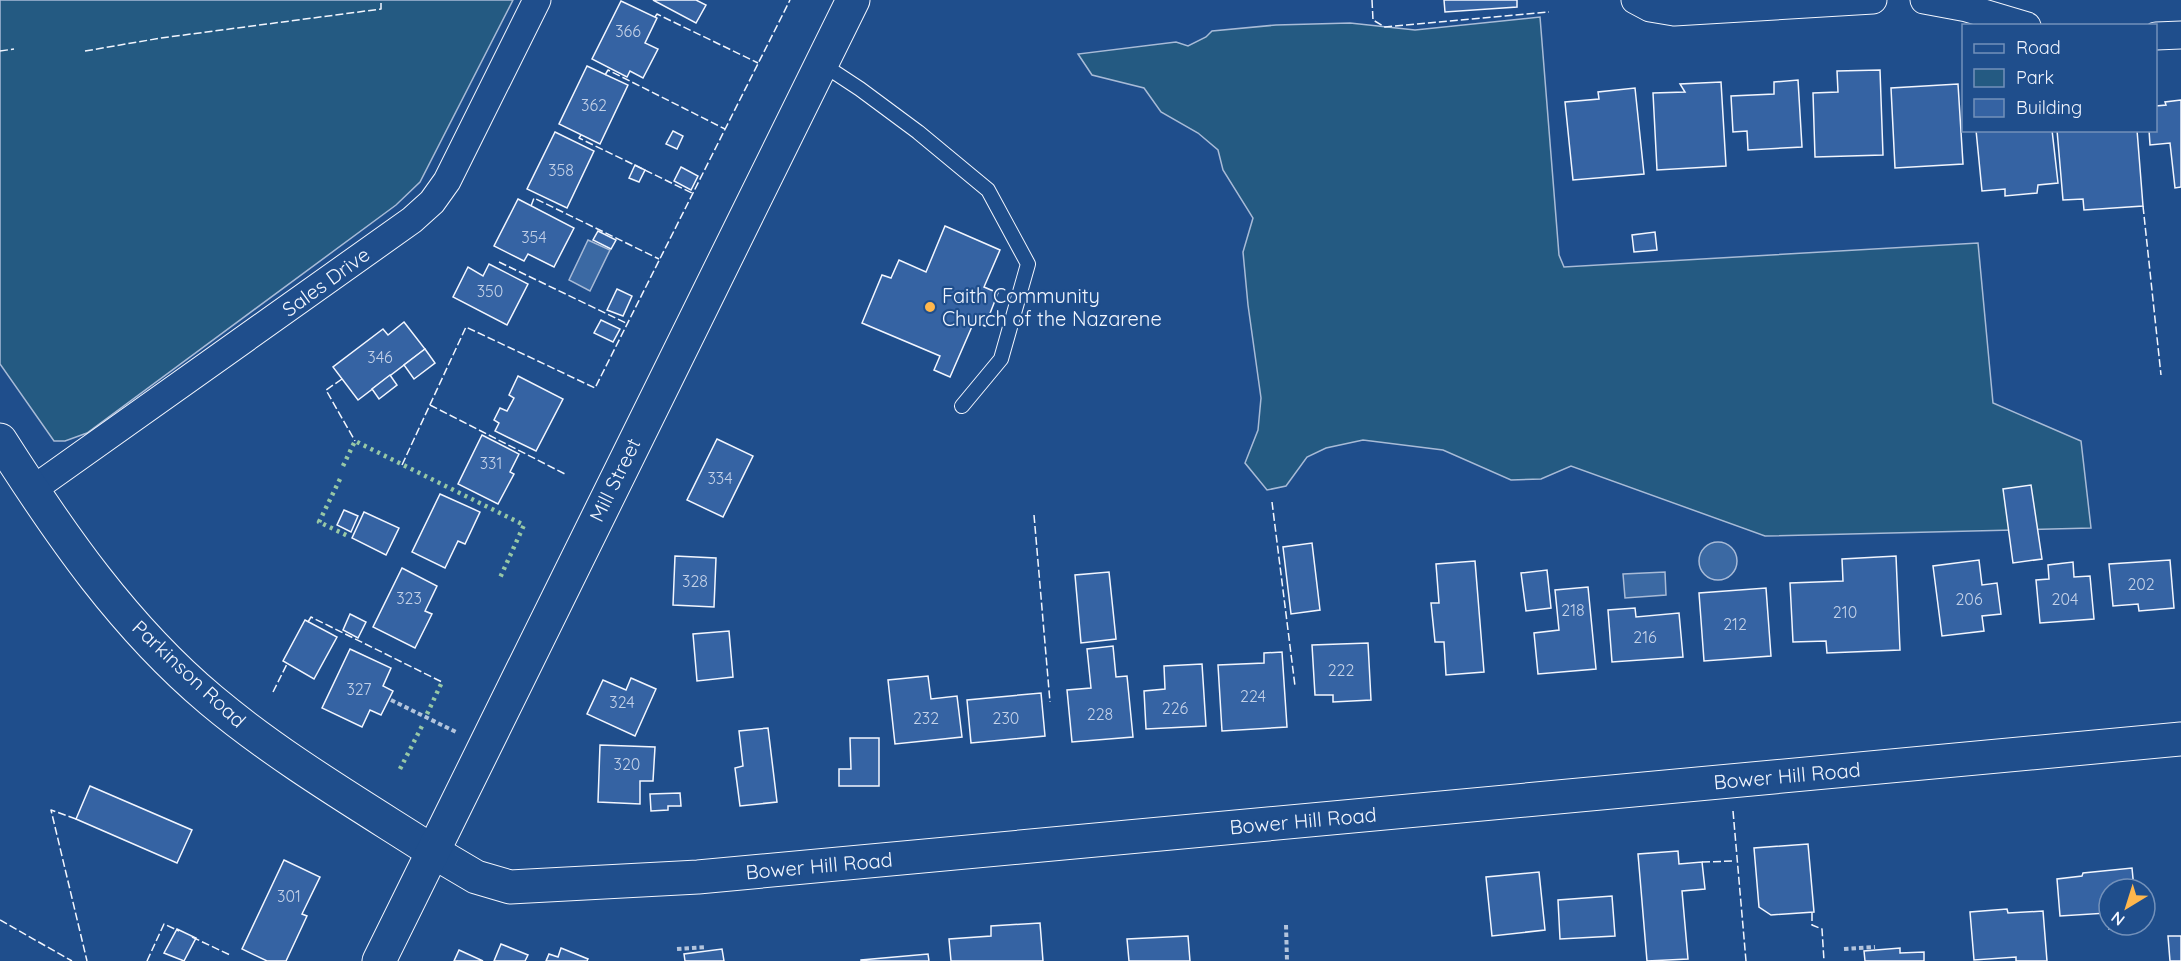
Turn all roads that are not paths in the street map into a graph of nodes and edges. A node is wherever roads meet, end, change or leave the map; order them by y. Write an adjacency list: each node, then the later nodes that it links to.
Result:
1 (537, 0): 13 (street, Sales Drive)
2 (853, 0): 10 (street, Mill Street)
3 (1635, 0): 4 (street)
4 (1873, 0)
5 (1924, 0): 6 (street)
6 (1967, 4): 7 (street)
7 (2022, 24)
8 (2181, 35): 9 (street)
9 (2157, 36)
10 (822, 64): 11 (lane); 15 (street, Mill Street)
11 (962, 406)
12 (0, 440): 13 (street, Parkinson Road)
13 (32, 490): 15 (street, Parkinson Road)
14 (2181, 740): 15 (street, Bower Hill Road)
15 (432, 851): 16 (street, Mill Street)
16 (379, 961)

